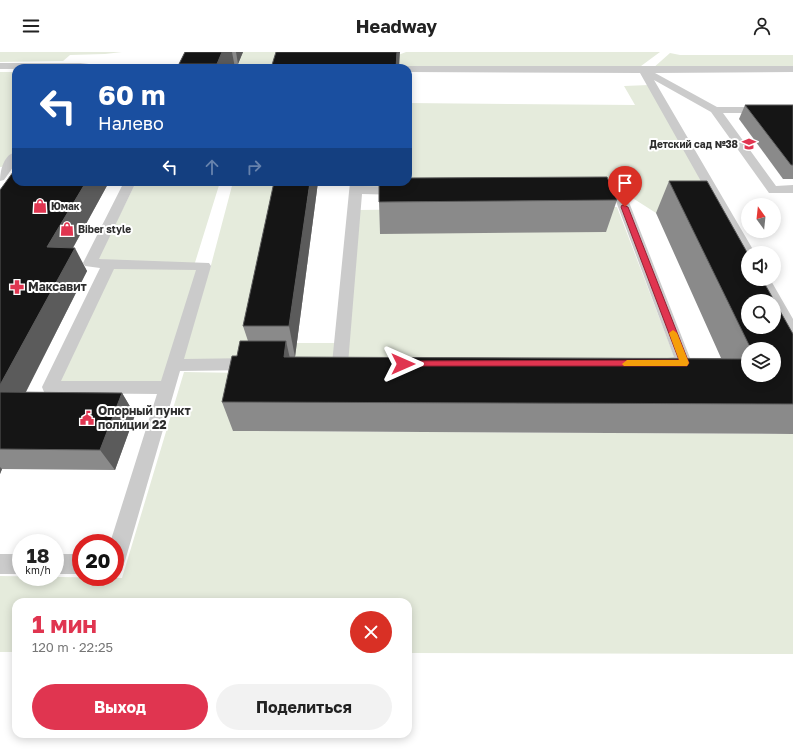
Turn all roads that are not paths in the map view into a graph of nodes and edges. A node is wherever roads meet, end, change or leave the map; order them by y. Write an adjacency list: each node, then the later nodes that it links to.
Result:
1 (0, 66): 2 (lane)
2 (12, 66)
3 (412, 69): 5 (lane)
4 (793, 69): 5 (lane)
5 (643, 70): 6 (lane); 15 (lane)
6 (716, 110): 7 (lane); 12 (lane)
7 (793, 110)
8 (12, 160): 9 (lane)
9 (0, 177)
10 (128, 186): 16 (lane)
11 (356, 186): 13 (lane); 23 (lane)
12 (793, 189)
13 (420, 191)
14 (579, 192): 25 (lane)
15 (744, 246)
16 (109, 264): 20 (lane); 26 (lane)
17 (767, 286): 18 (lane)
18 (788, 315): 19 (lane)
19 (793, 333)
20 (174, 364): 21 (lane); 26 (lane)
21 (269, 364)
22 (324, 364): 23 (lane)
23 (340, 364): 24 (lane)
24 (356, 364)
25 (653, 364)
26 (167, 388): 27 (lane)
27 (123, 534)
28 (0, 564): 29 (lane)
29 (12, 564)

